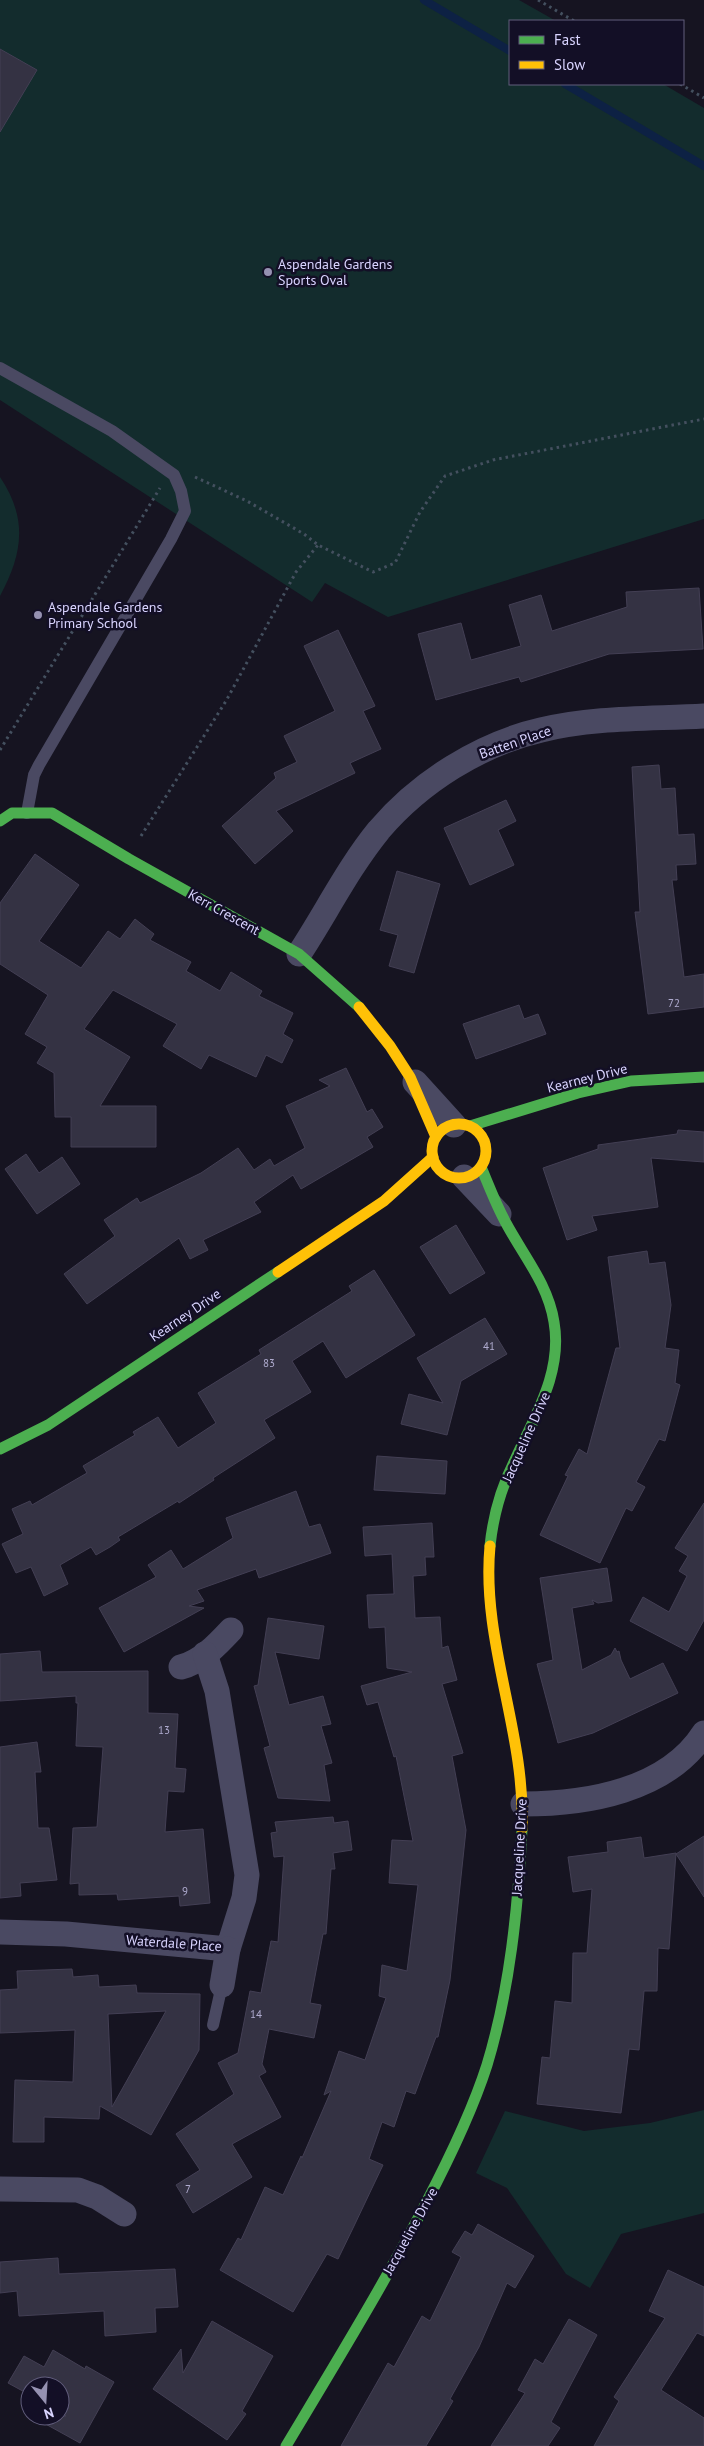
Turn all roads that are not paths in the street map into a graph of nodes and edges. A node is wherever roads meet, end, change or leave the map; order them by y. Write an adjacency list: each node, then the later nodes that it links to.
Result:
1 (0, 368): 3 (lane)
2 (704, 716): 5 (street, Batten Place)
3 (27, 813): 4 (street, Kerr Crescent); 5 (street, Kerr Crescent)
4 (0, 821)
5 (299, 954): 6 (street, Kerr Crescent)
6 (410, 1077): 10 (street, Kerr Crescent)
7 (704, 1077): 8 (street, Kearney Drive)
8 (537, 1107): 9 (street, Kearney Drive); 10 (street, Kearney Drive)
9 (514, 1126)
10 (453, 1129): 11 (street); 12 (street)
11 (433, 1158): 12 (street); 15 (street, Kearney Drive)
12 (464, 1173): 13 (street); 16 (street, Jacqueline Drive)
13 (431, 1182)
14 (414, 1188): 15 (street, Kearney Drive)
15 (384, 1201): 17 (street, Kearney Drive)
16 (506, 1222): 22 (street, Jacqueline Drive)
17 (0, 1449)
18 (231, 1630): 19 (street)
19 (205, 1654): 20 (street); 24 (street, Waterdale Place)
20 (181, 1667)
21 (704, 1733): 22 (street)
22 (524, 1804): 29 (street, Jacqueline Drive)
23 (0, 1932): 24 (street, Waterdale Place)
24 (228, 1948): 25 (street)
25 (222, 1985): 26 (lane)
26 (213, 2025)
27 (0, 2189): 28 (street)
28 (124, 2214)
29 (286, 2446)

